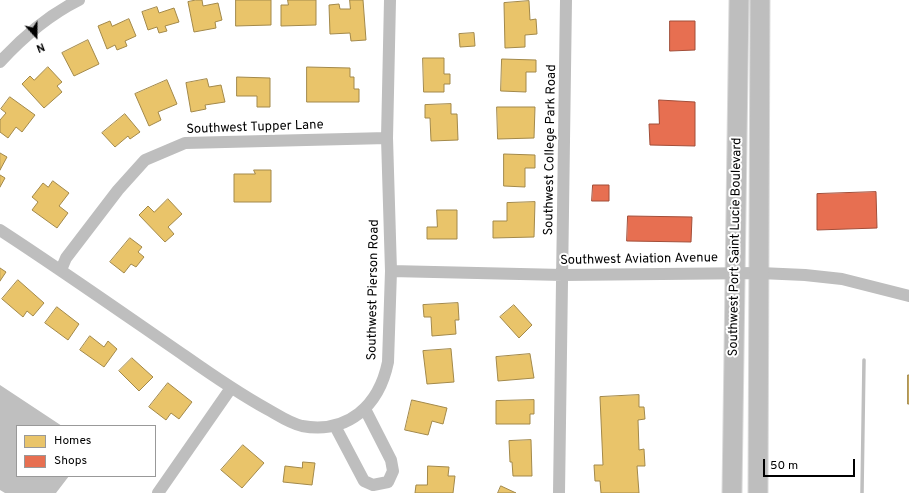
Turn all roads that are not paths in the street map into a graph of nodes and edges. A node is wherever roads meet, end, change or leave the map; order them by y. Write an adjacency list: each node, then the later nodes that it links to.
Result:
1 (79, 0): 6 (street)
2 (390, 0): 7 (street, Southwest Pierson Road)
3 (566, 0): 13 (street, Southwest College Park Road)
4 (739, 0): 11 (main road, Southwest Port Saint Lucie Boulevard)
5 (760, 0): 12 (main road, Southwest Port Saint Lucie Boulevard)
6 (0, 62)
7 (387, 138): 9 (street, Southwest Tupper Lane); 10 (street, Southwest Pierson Road)
8 (0, 230): 9 (street, Southwest Pierson Road)
9 (61, 270): 15 (street, Southwest Pierson Road)
10 (391, 271): 13 (street, Southwest Aviation Avenue); 16 (street, Southwest Pierson Road)
11 (736, 273): 12 (street, Southwest Aviation Avenue); 13 (street, Southwest Aviation Avenue); 20 (main road, Southwest Port Saint Lucie Boulevard)
12 (760, 273): 14 (street, Southwest Aviation Avenue); 21 (main road, Southwest Port Saint Lucie Boulevard)
13 (563, 275): 19 (street, Southwest College Park Road)
14 (909, 296)
15 (230, 388): 17 (street, Southwest Pierson Road); 18 (street)
16 (365, 409): 17 (street, Southwest Pierson Road); 17 (street)
17 (335, 426)
18 (158, 493)
19 (558, 493)
20 (732, 493)
21 (758, 493)

